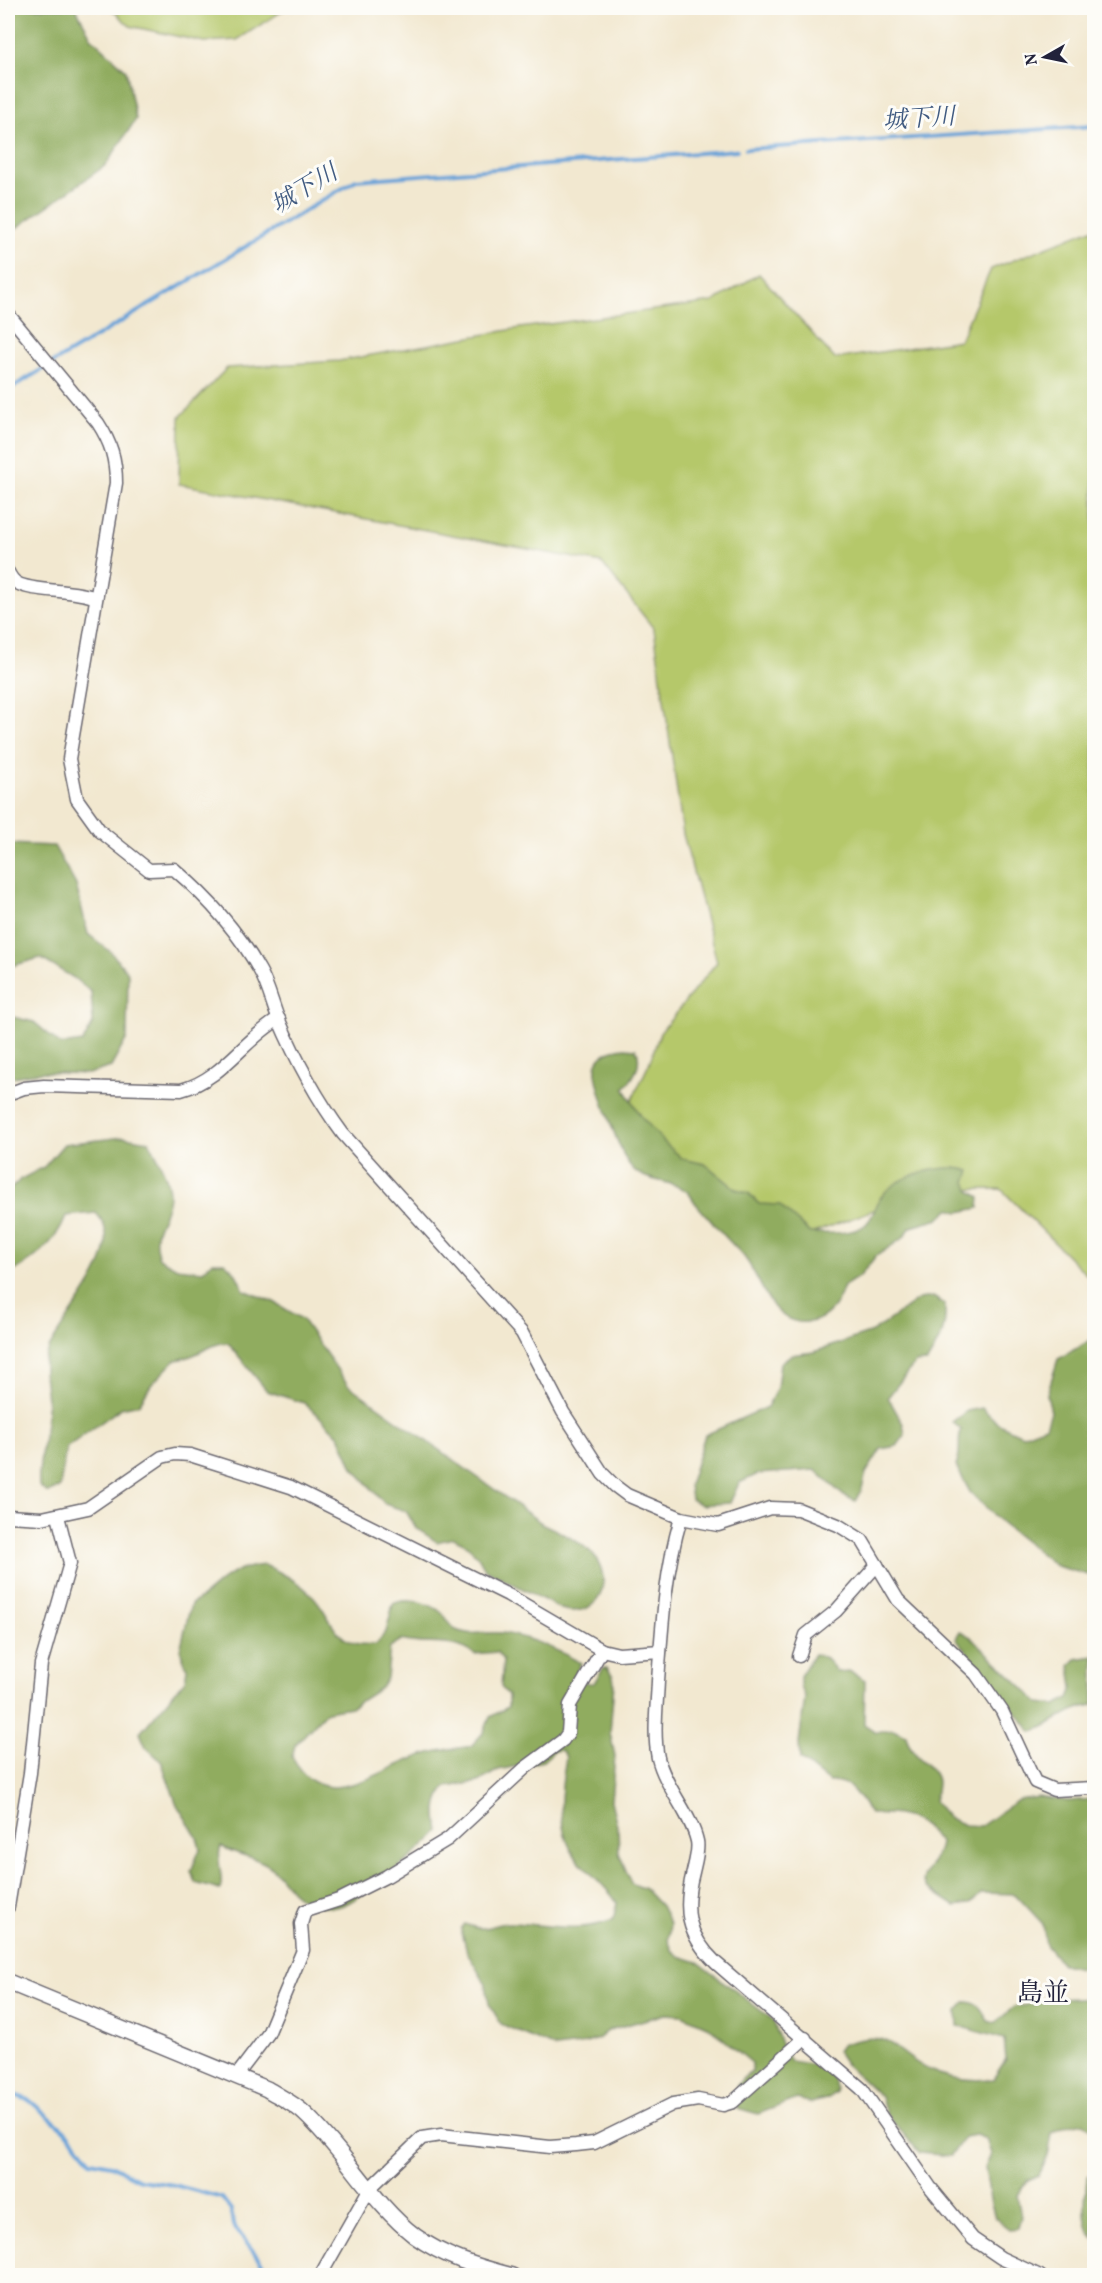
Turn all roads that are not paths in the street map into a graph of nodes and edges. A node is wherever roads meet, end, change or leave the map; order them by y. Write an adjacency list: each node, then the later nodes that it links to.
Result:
1 (8, 314): 3 (street)
2 (8, 572): 3 (street)
3 (96, 598): 4 (street)
4 (279, 1019): 5 (street); 8 (street)
5 (8, 1094)
6 (8, 1516): 7 (street)
7 (58, 1516): 10 (street); 14 (street)
8 (681, 1518): 9 (street); 11 (street)
9 (877, 1565): 12 (street); 13 (street)
10 (602, 1650): 11 (street); 17 (street)
11 (660, 1651): 16 (street)
12 (799, 1656)
13 (1095, 1788)
14 (8, 1907)
15 (8, 1982): 17 (street)
16 (805, 2038): 18 (street); 21 (street)
17 (237, 2075): 18 (street)
18 (370, 2188): 19 (street); 20 (street)
19 (320, 2276)
20 (512, 2276)
21 (1040, 2276)

